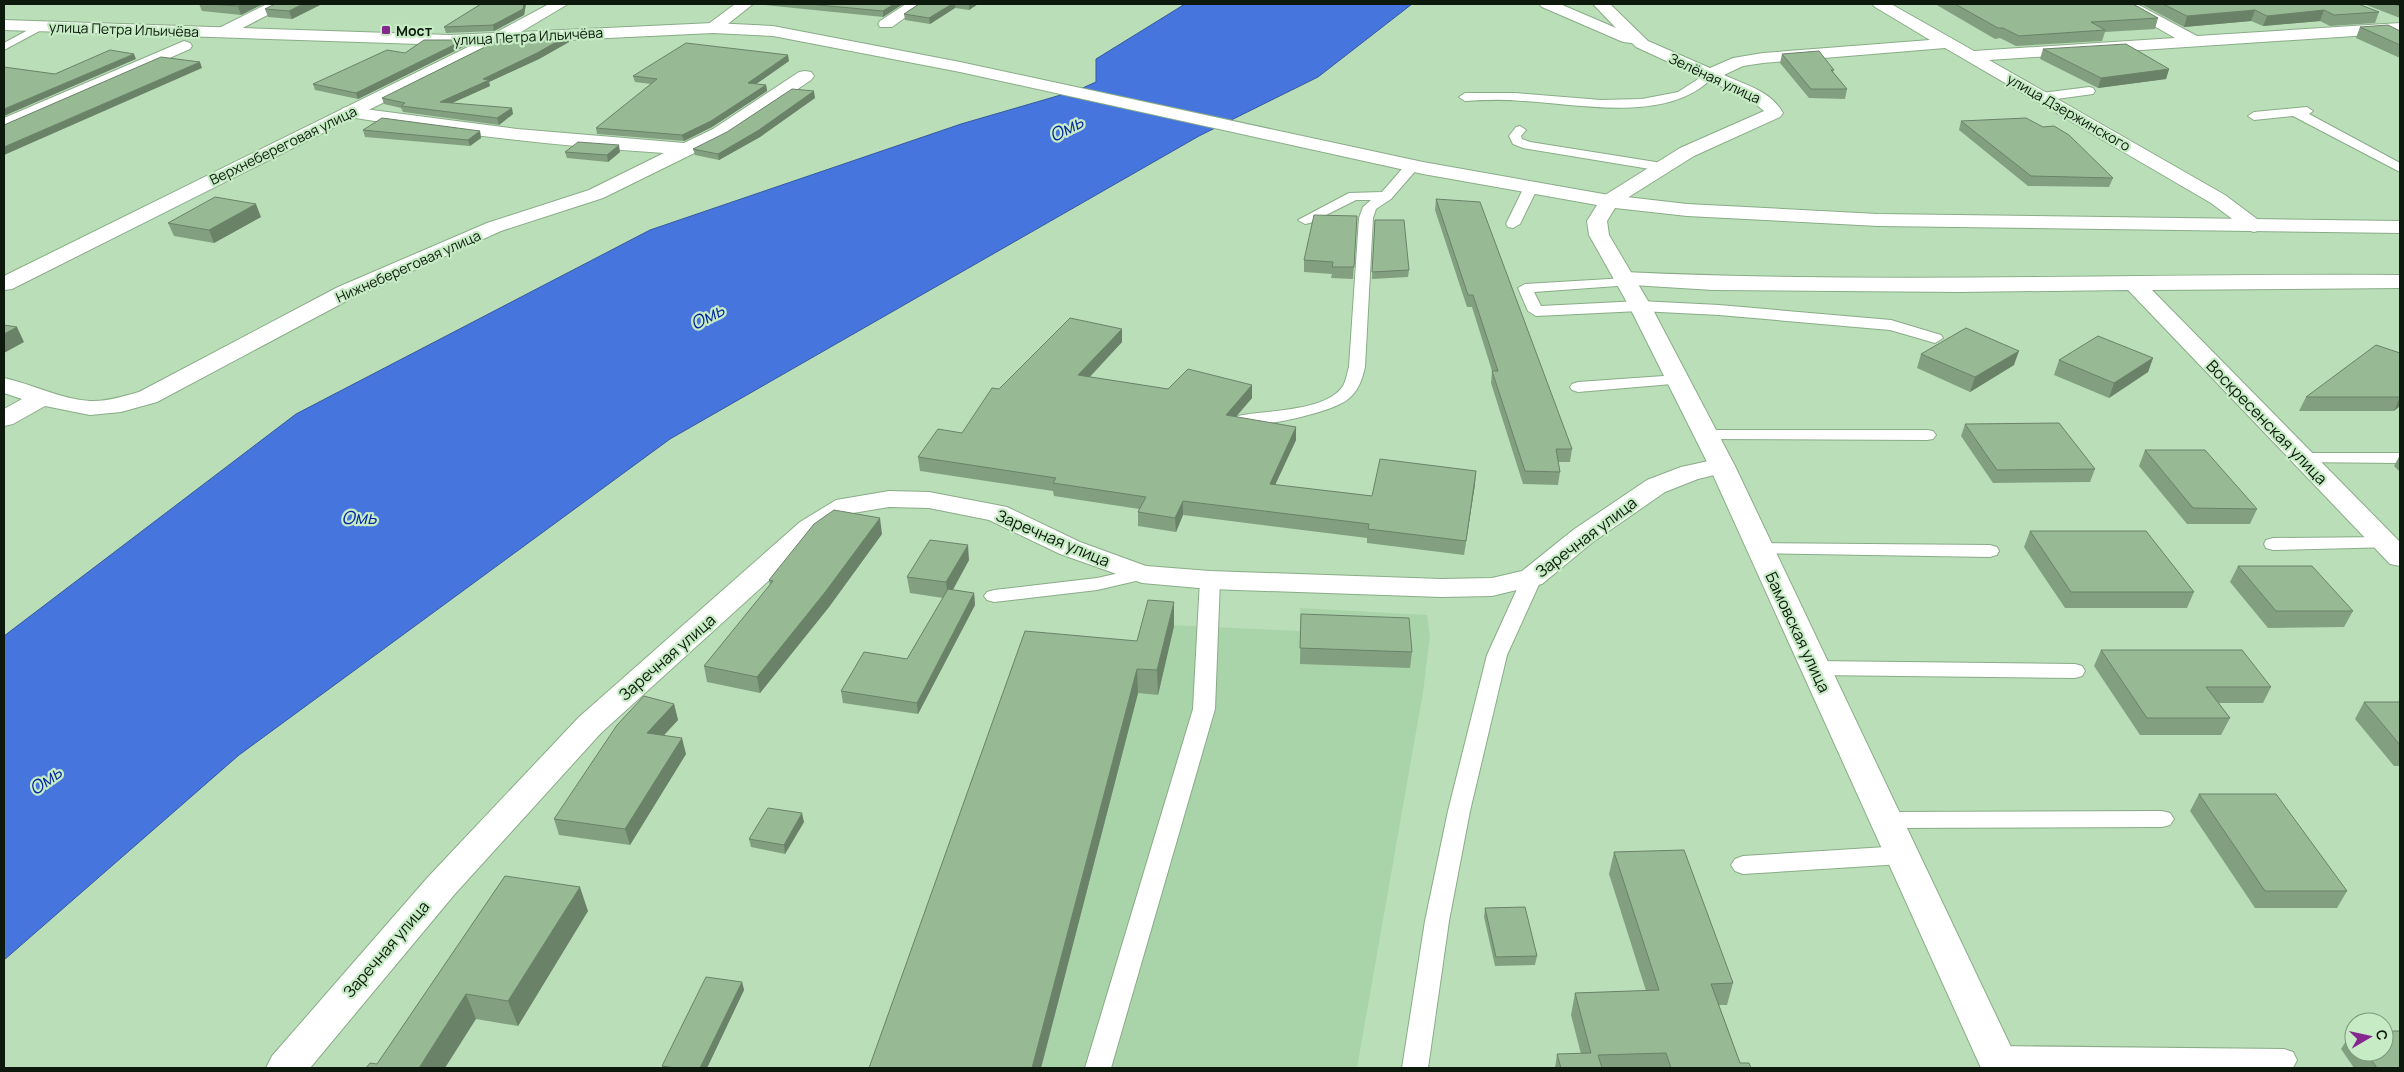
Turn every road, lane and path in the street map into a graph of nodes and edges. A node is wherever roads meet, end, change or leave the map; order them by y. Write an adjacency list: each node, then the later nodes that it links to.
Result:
1 (278, 4): 15 (street)
2 (560, 4): 17 (street, Верхнебереговая улица)
3 (745, 4): 14 (street)
4 (916, 4): 10 (street)
5 (1547, 4): 20 (street)
6 (1601, 4): 20 (street, Зелёная улица)
7 (1880, 4): 19 (street, улица Дзержинского)
8 (2126, 4): 18 (street)
9 (2377, 22): 13 (street); 16 (lane); 18 (street)
10 (886, 24)
11 (4, 25): 12 (street, улица Петра Ильичёва)
12 (41, 26): 15 (street, улица Петра Ильичёва); 22 (lane)
13 (2400, 27)
14 (713, 28): 17 (street, улица Петра Ильичёва); 36 (street, улица Петра Ильичёва)
15 (223, 32): 17 (street, улица Петра Ильичёва)
16 (2400, 38)
17 (496, 39): 30 (street, Верхнебереговая улица)
18 (2196, 42): 23 (street)
19 (1949, 43): 23 (street, улица Дзержинского); 24 (street)
20 (1642, 44): 24 (street, Зелёная улица)
21 (184, 46): 33 (street)
22 (4, 47)
23 (1972, 56): 27 (street, улица Дзержинского)
24 (1709, 75): 28 (lane); 37 (street, Зелёная улица)
25 (805, 76): 35 (street, Нижнебереговая улица)
26 (2089, 91): 27 (lane)
27 (2042, 97): 44 (street, улица Дзержинского)
28 (1465, 98)
29 (2318, 110): 31 (lane)
30 (349, 112): 35 (street); 47 (street, Верхнебереговая улица)
31 (2295, 112): 32 (lane); 38 (lane)
32 (2254, 116)
33 (4, 126)
34 (1520, 130): 37 (lane)
35 (687, 149): 54 (street, Нижнебереговая улица)
36 (1413, 165): 39 (street, улица Петра Ильичёва); 40 (lane)
37 (1662, 167): 41 (street, Зелёная улица)
38 (2400, 168)
39 (1531, 187): 41 (street, улица Петра Ильичёва); 43 (lane)
40 (1386, 196): 42 (lane); 56 (lane)
41 (1609, 201): 44 (street, улица Петра Ильичёва); 49 (street, Бамовская улица)
42 (1305, 220)
43 (1513, 224)
44 (2254, 226): 45 (street, улица Петра Ильичёва)
45 (2400, 227)
46 (2400, 281): 48 (street)
47 (4, 284)
48 (2135, 285): 49 (street); 59 (street, Воскресенская улица)
49 (1630, 289): 49 (lane); 50 (lane); 51 (street, Бамовская улица)
50 (1935, 338)
51 (1678, 380): 53 (lane); 57 (street, Бамовская улица)
52 (4, 385): 54 (street, Нижнебереговая улица)
53 (1578, 386)
54 (42, 398): 55 (street)
55 (4, 419)
56 (1244, 420)
57 (1706, 435): 58 (lane); 61 (street, Бамовская улица)
58 (1927, 435)
59 (2302, 458): 60 (lane); 64 (street, Воскресенская улица)
60 (2400, 458)
61 (1722, 466): 63 (street, Бамовская улица); 67 (street, Заречная улица)
62 (2273, 544): 64 (lane)
63 (1760, 549): 65 (lane); 70 (street, Бамовская улица)
64 (2393, 551)
65 (1990, 552)
66 (1142, 574): 68 (street, Заречная улица); 69 (lane); 78 (street, Заречная улица)
67 (1532, 578): 68 (street, Заречная улица); 80 (lane)
68 (1210, 580): 79 (lane)
69 (994, 596)
70 (1815, 668): 71 (lane); 73 (street, Бамовская улица)
71 (2075, 671)
72 (2162, 819): 73 (lane)
73 (1886, 820): 74 (street, Бамовская улица)
74 (1902, 854): 75 (lane); 77 (street, Бамовская улица)
75 (1743, 865)
76 (2284, 1060): 77 (lane)
77 (1999, 1063)
78 (286, 1068)
79 (1098, 1068)
80 (1415, 1068)

